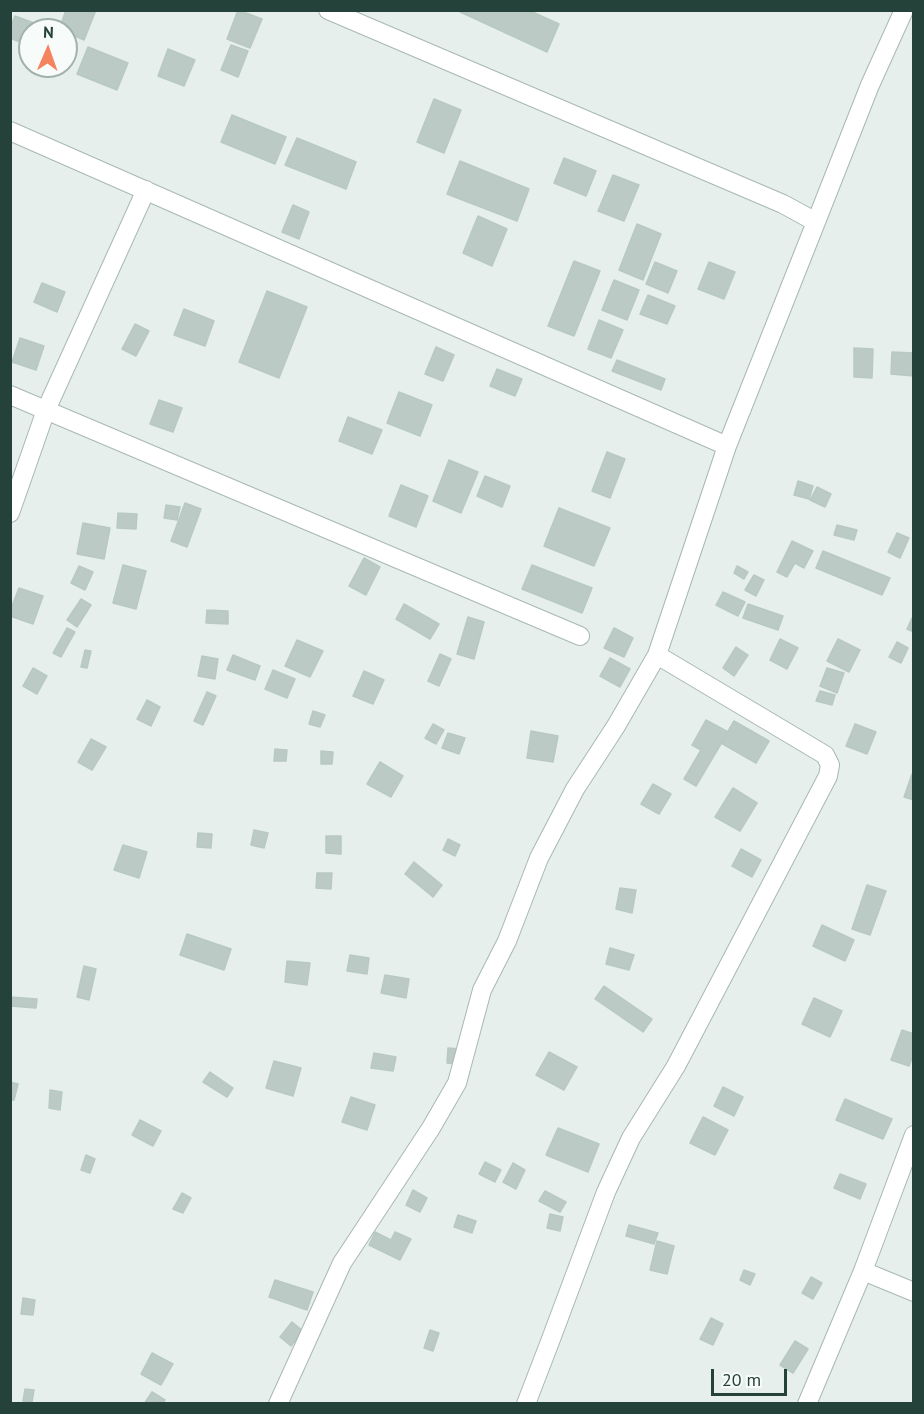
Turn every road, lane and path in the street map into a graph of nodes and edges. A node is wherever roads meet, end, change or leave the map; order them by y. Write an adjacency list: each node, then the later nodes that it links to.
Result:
1 (328, 10): 5 (street)
2 (904, 10): 5 (street)
3 (10, 131): 4 (street)
4 (146, 190): 7 (street); 8 (street)
5 (816, 222): 8 (street)
6 (10, 395): 7 (street)
7 (46, 410): 9 (street); 10 (street)
8 (727, 446): 11 (street)
9 (10, 513)
10 (580, 636)
11 (657, 655): 15 (street); 16 (street)
12 (914, 1135): 13 (street)
13 (863, 1271): 14 (street); 17 (street)
14 (914, 1292)
15 (278, 1404)
16 (526, 1404)
17 (807, 1404)

